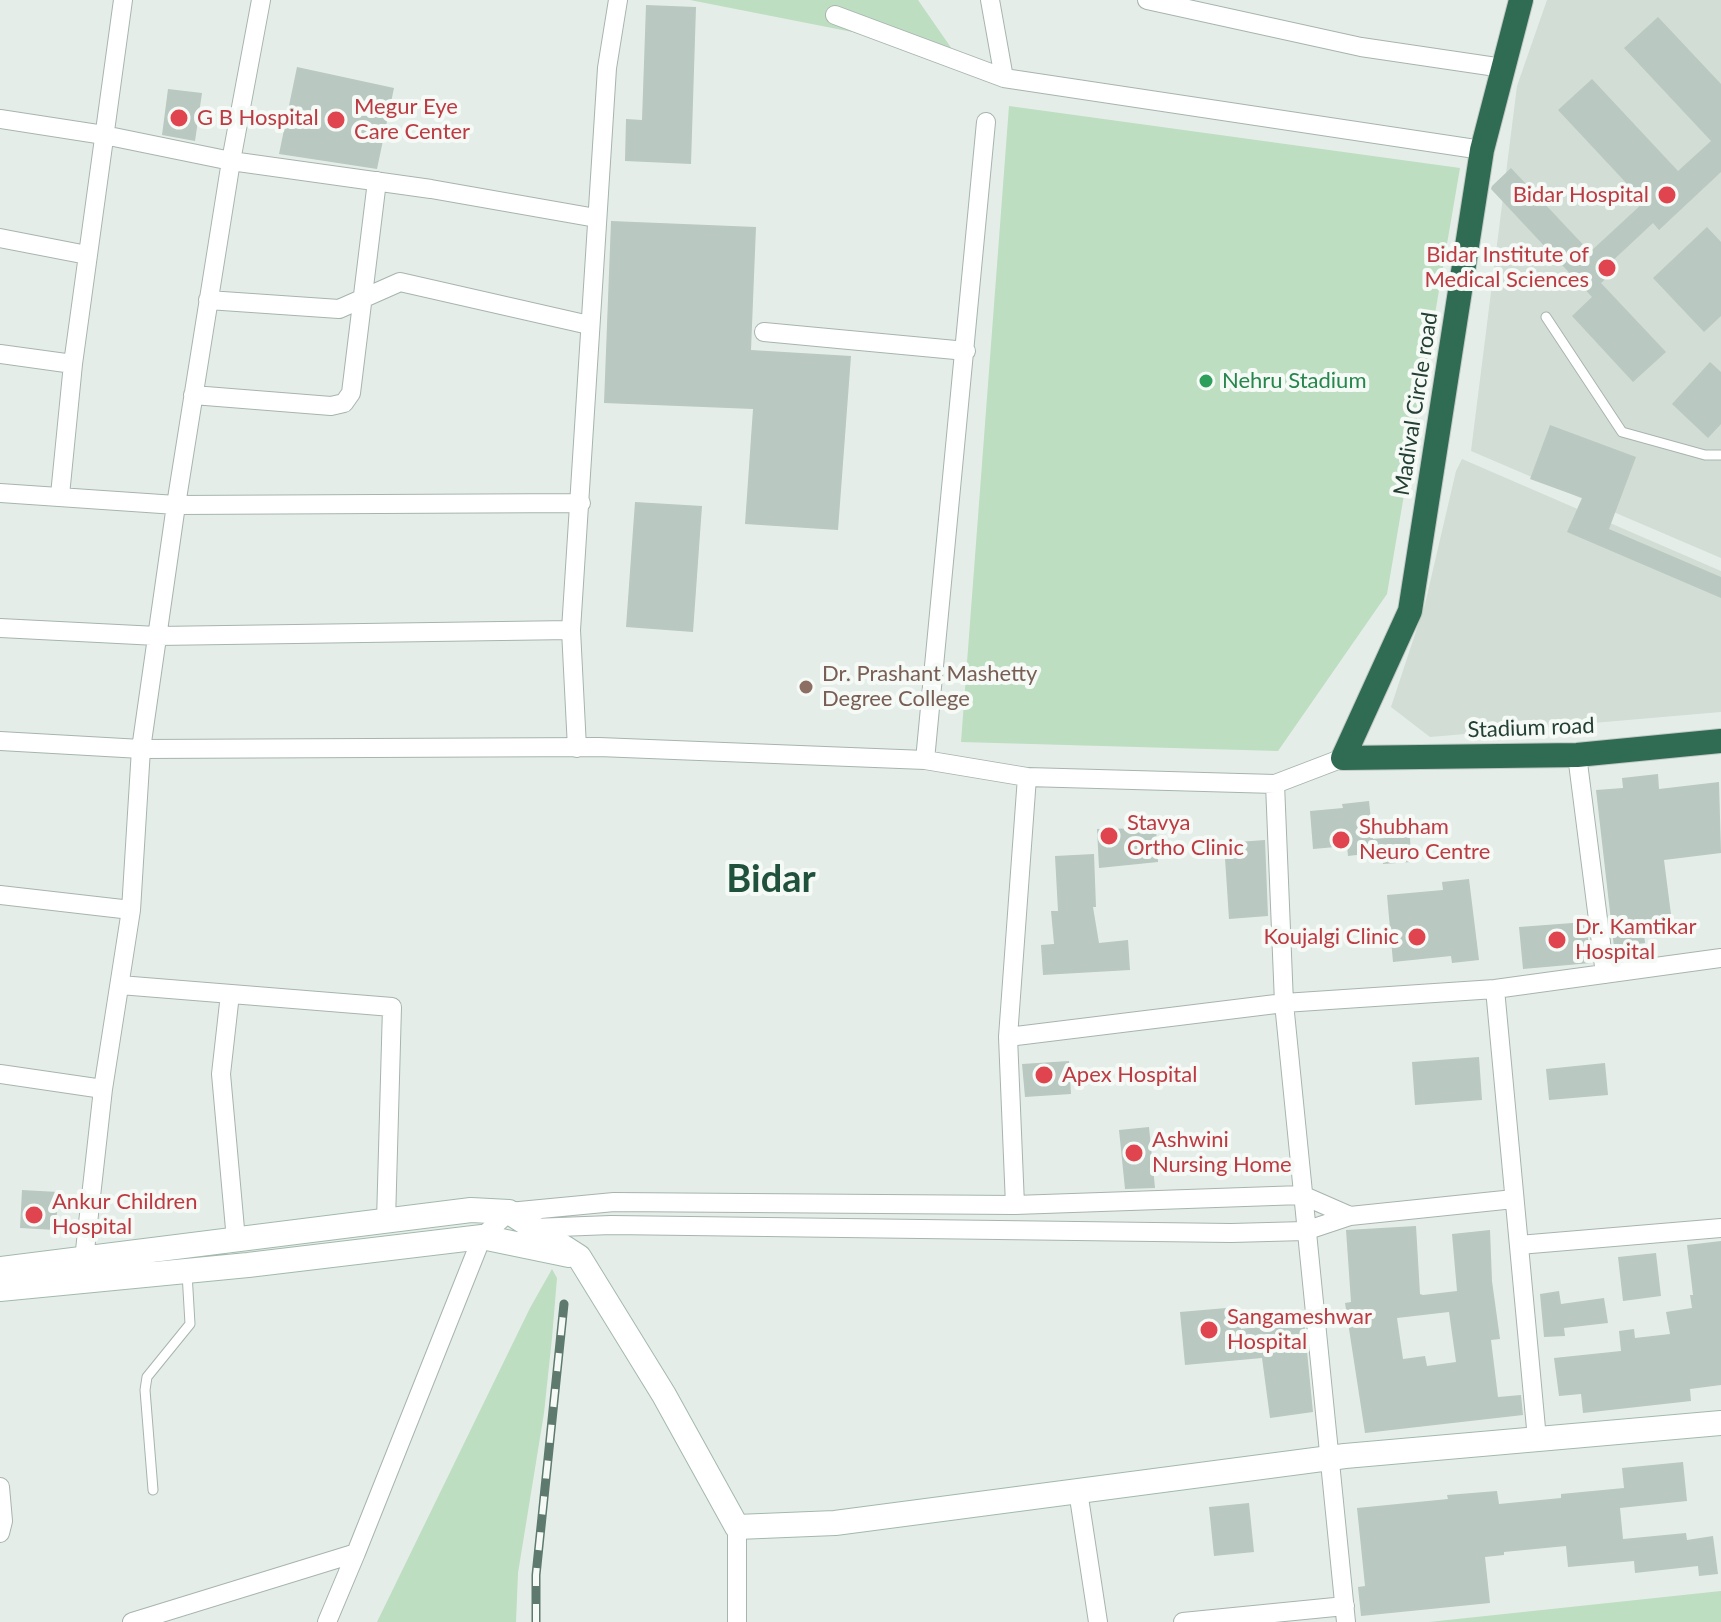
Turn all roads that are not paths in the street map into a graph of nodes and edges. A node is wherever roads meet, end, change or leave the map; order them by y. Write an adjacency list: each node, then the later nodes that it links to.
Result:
1 (123, 0): 12 (street)
2 (261, 0): 14 (street)
3 (618, 0): 16 (street)
4 (990, 0): 9 (street)
5 (1147, 0): 8 (street)
6 (1515, 2): 8 (highway, Madival Circle road)
7 (835, 15): 9 (street)
8 (1503, 68): 13 (highway, Madival Circle road)
9 (1004, 78): 13 (street)
10 (0, 119): 12 (street)
11 (986, 122): 24 (street)
12 (104, 135): 14 (street); 18 (street)
13 (1482, 150): 41 (highway, Madival Circle road)
14 (231, 161): 15 (street); 20 (street)
15 (377, 181): 16 (street); 19 (street)
16 (596, 218): 22 (street)
17 (0, 238): 18 (street)
18 (87, 255): 26 (street)
19 (361, 299): 20 (street); 22 (street); 27 (street)
20 (208, 300): 27 (street)
21 (1546, 317): 28 (lane)
22 (589, 325): 31 (street)
23 (764, 332): 24 (street)
24 (966, 351): 42 (street)
25 (0, 354): 26 (street)
26 (73, 364): 30 (street)
27 (193, 395): 32 (street)
28 (1721, 455)
29 (0, 493): 30 (street)
30 (60, 495): 32 (street)
31 (581, 503): 32 (street); 34 (street)
32 (176, 505): 35 (street)
33 (0, 628): 35 (street)
34 (571, 630): 35 (street); 38 (street)
35 (157, 636): 39 (street)
36 (0, 741): 39 (street)
37 (1721, 741): 40 (highway, Stadium road)
38 (577, 748): 39 (street); 42 (street)
39 (141, 749): 46 (street)
40 (1577, 755): 41 (highway, Stadium road); 48 (street)
41 (1343, 758): 44 (street)
42 (925, 760): 43 (street)
43 (1027, 777): 44 (street); 53 (street)
44 (1275, 784): 52 (street)
45 (0, 895): 46 (street)
46 (131, 910): 49 (street)
47 (1721, 958): 48 (street)
48 (1605, 974): 50 (street)
49 (120, 985): 51 (street); 55 (street)
50 (1495, 989): 52 (street); 57 (street)
51 (230, 994): 61 (street); 66 (street)
52 (1284, 1003): 53 (street); 56 (street)
53 (1008, 1037): 58 (street)
54 (0, 1074): 55 (street)
55 (103, 1089): 71 (street)
56 (1302, 1195): 58 (street); 60 (street); 64 (street)
57 (1514, 1199): 60 (street); 68 (street)
58 (1015, 1205): 59 (street)
59 (509, 1212): 61 (main road); 62 (main road); 65 (street)
60 (1350, 1216): 64 (street)
61 (386, 1221): 66 (main road)
62 (534, 1227): 64 (street); 67 (street); 69 (main road)
63 (1721, 1228): 68 (street)
64 (1305, 1231): 76 (street)
65 (482, 1237): 67 (main road); 72 (main road); 82 (street)
66 (236, 1240): 71 (main road)
67 (512, 1244): 69 (main road)
68 (1519, 1245): 75 (street)
69 (579, 1257): 80 (main road)
70 (0, 1269): 71 (main road)
71 (83, 1270): 72 (main road); 73 (main road)
72 (187, 1271): 78 (lane)
73 (0, 1289)
74 (1721, 1423): 75 (main road)
75 (1537, 1439): 76 (main road)
76 (1332, 1458): 79 (main road); 83 (street)
77 (0, 1487): 81 (street)
78 (153, 1490)
79 (1078, 1491): 80 (main road); 87 (street)
80 (737, 1527): 86 (street)
81 (0, 1533)
82 (356, 1553): 84 (street); 85 (street)
83 (1346, 1614): 88 (street)
84 (132, 1622)
85 (327, 1622)
86 (737, 1622)
87 (1098, 1622)
88 (1183, 1622)

